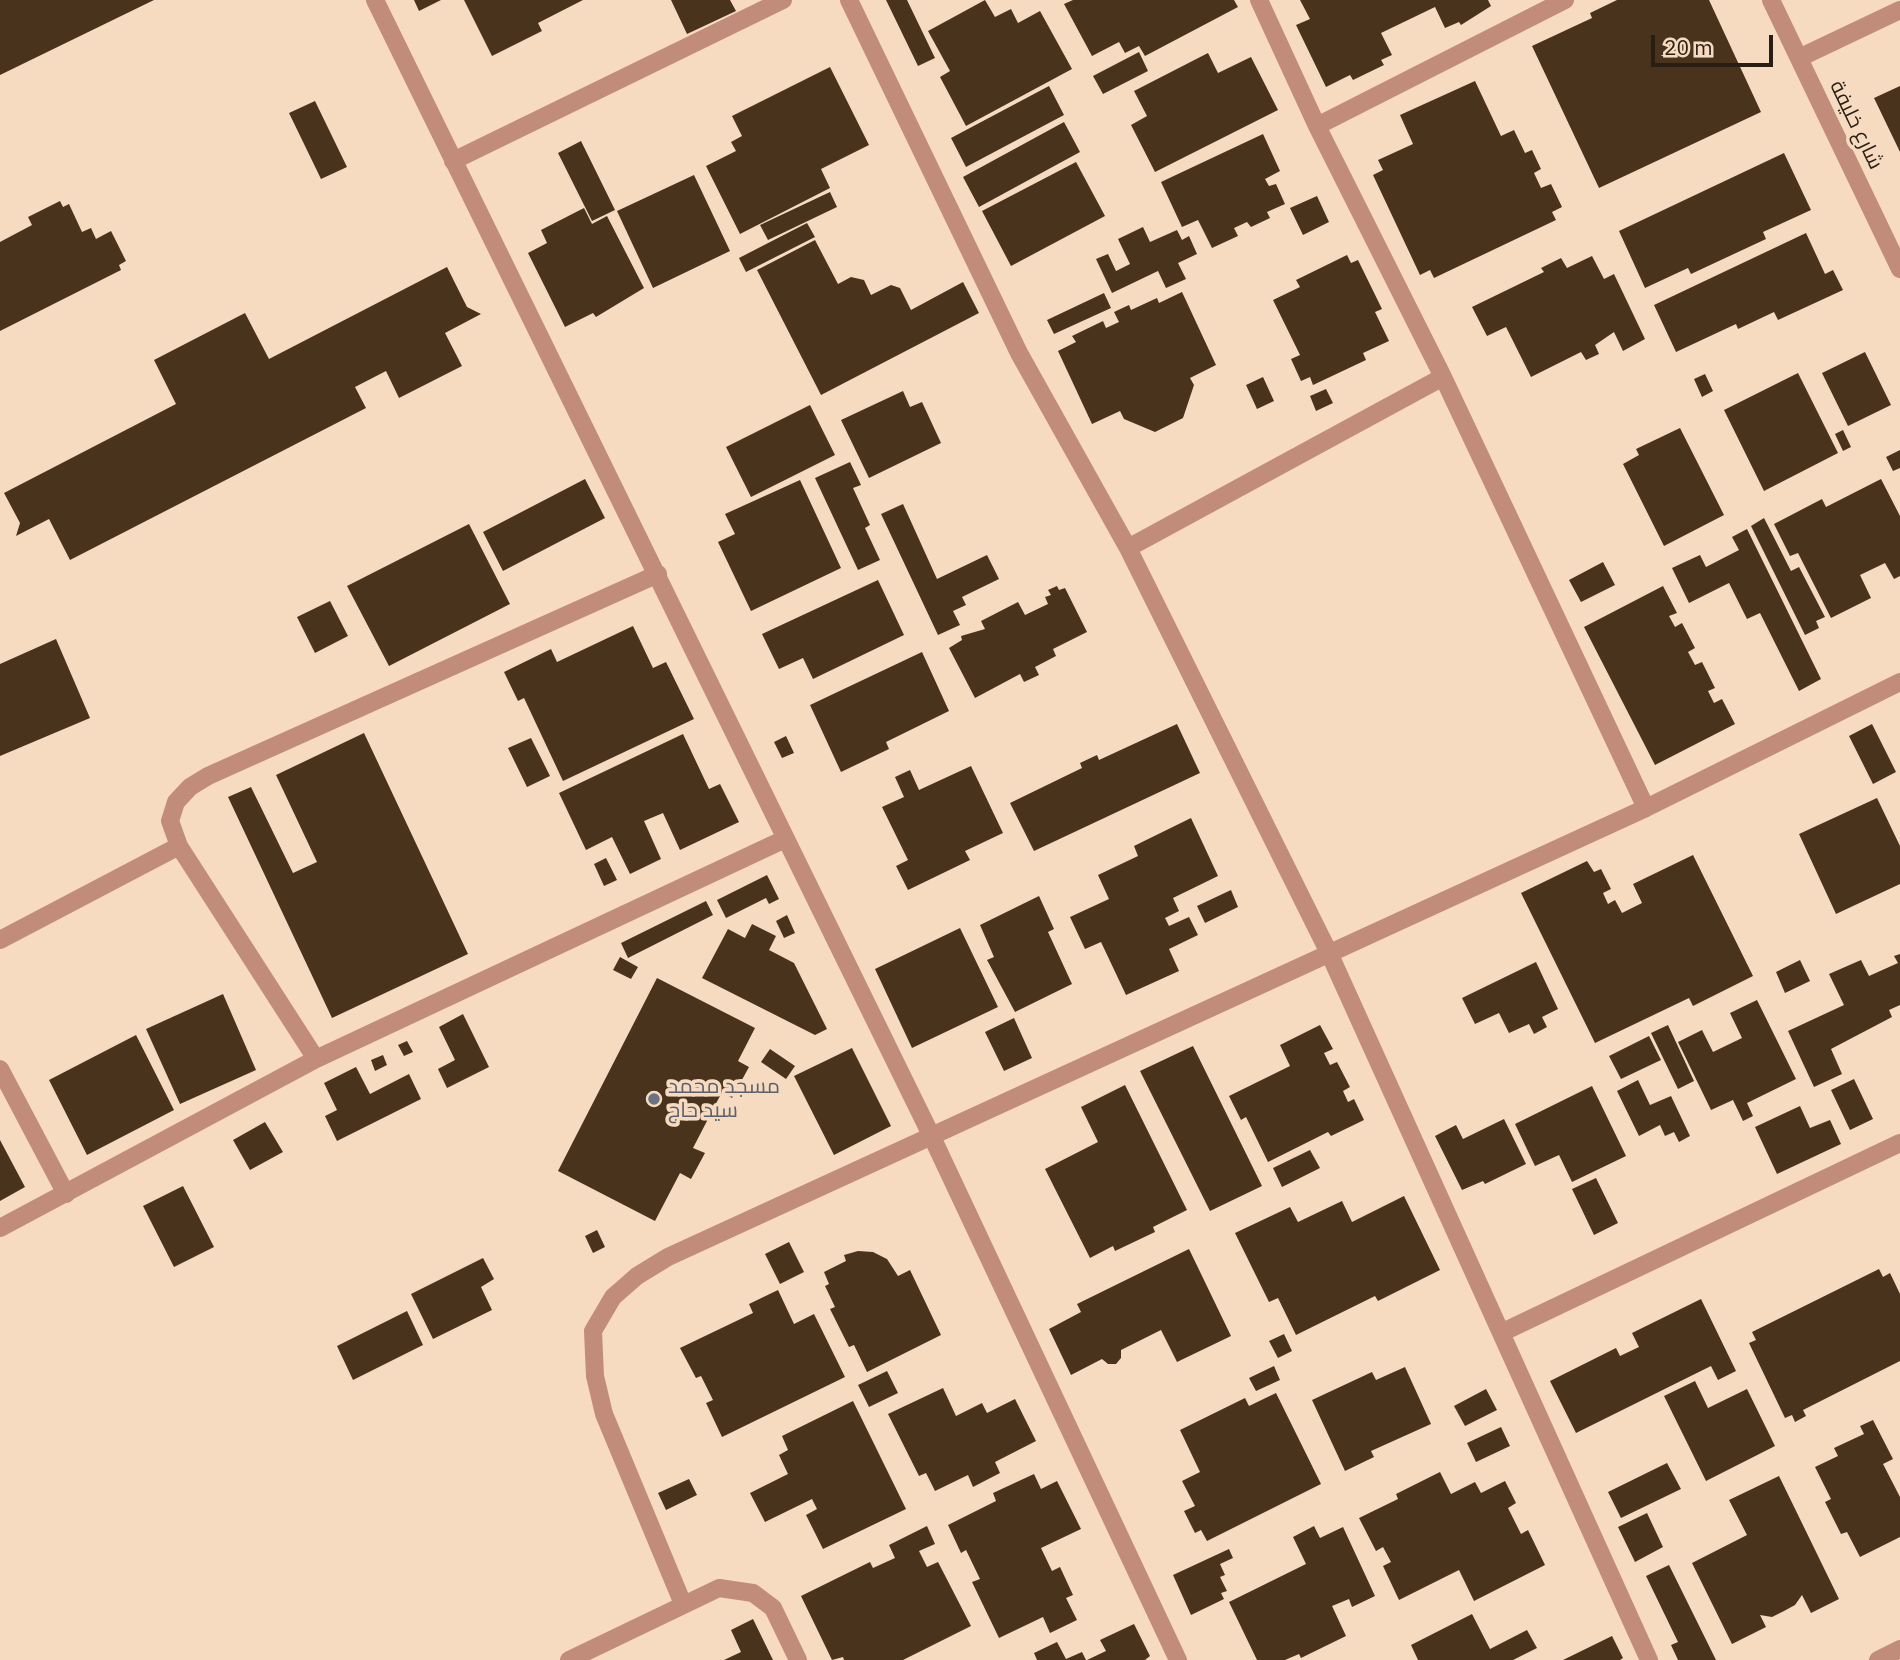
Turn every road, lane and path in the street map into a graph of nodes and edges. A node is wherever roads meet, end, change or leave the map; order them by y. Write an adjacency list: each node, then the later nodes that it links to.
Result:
1 (375, 0): 10 (street)
2 (783, 0): 10 (street)
3 (849, 0): 13 (street)
4 (1259, 0): 9 (street)
5 (1565, 0): 9 (street)
6 (1771, 0): 8 (street, شارع خليفة)
7 (1900, 10): 8 (street)
8 (1799, 58): 11 (street, شارع خليفة)
9 (1317, 126): 12 (street)
10 (453, 161): 14 (street)
11 (1900, 269)
12 (1443, 377): 13 (street); 16 (street)
13 (1128, 548): 20 (street)
14 (659, 574): 17 (street); 18 (street)
15 (1900, 682): 16 (street)
16 (1646, 808): 20 (street)
17 (785, 839): 21 (street); 23 (street)
18 (179, 846): 19 (street); 21 (street)
19 (0, 940)
20 (1330, 956): 23 (street); 27 (street)
21 (316, 1059): 25 (street)
22 (0, 1069): 25 (street)
23 (932, 1137): 28 (street); 31 (street)
24 (1900, 1143): 27 (street)
25 (66, 1194): 26 (street)
26 (0, 1228)
27 (1503, 1332): 32 (street)
28 (683, 1604): 29 (street); 30 (street)
29 (569, 1660)
30 (798, 1660)
31 (1178, 1660)
32 (1649, 1660)

